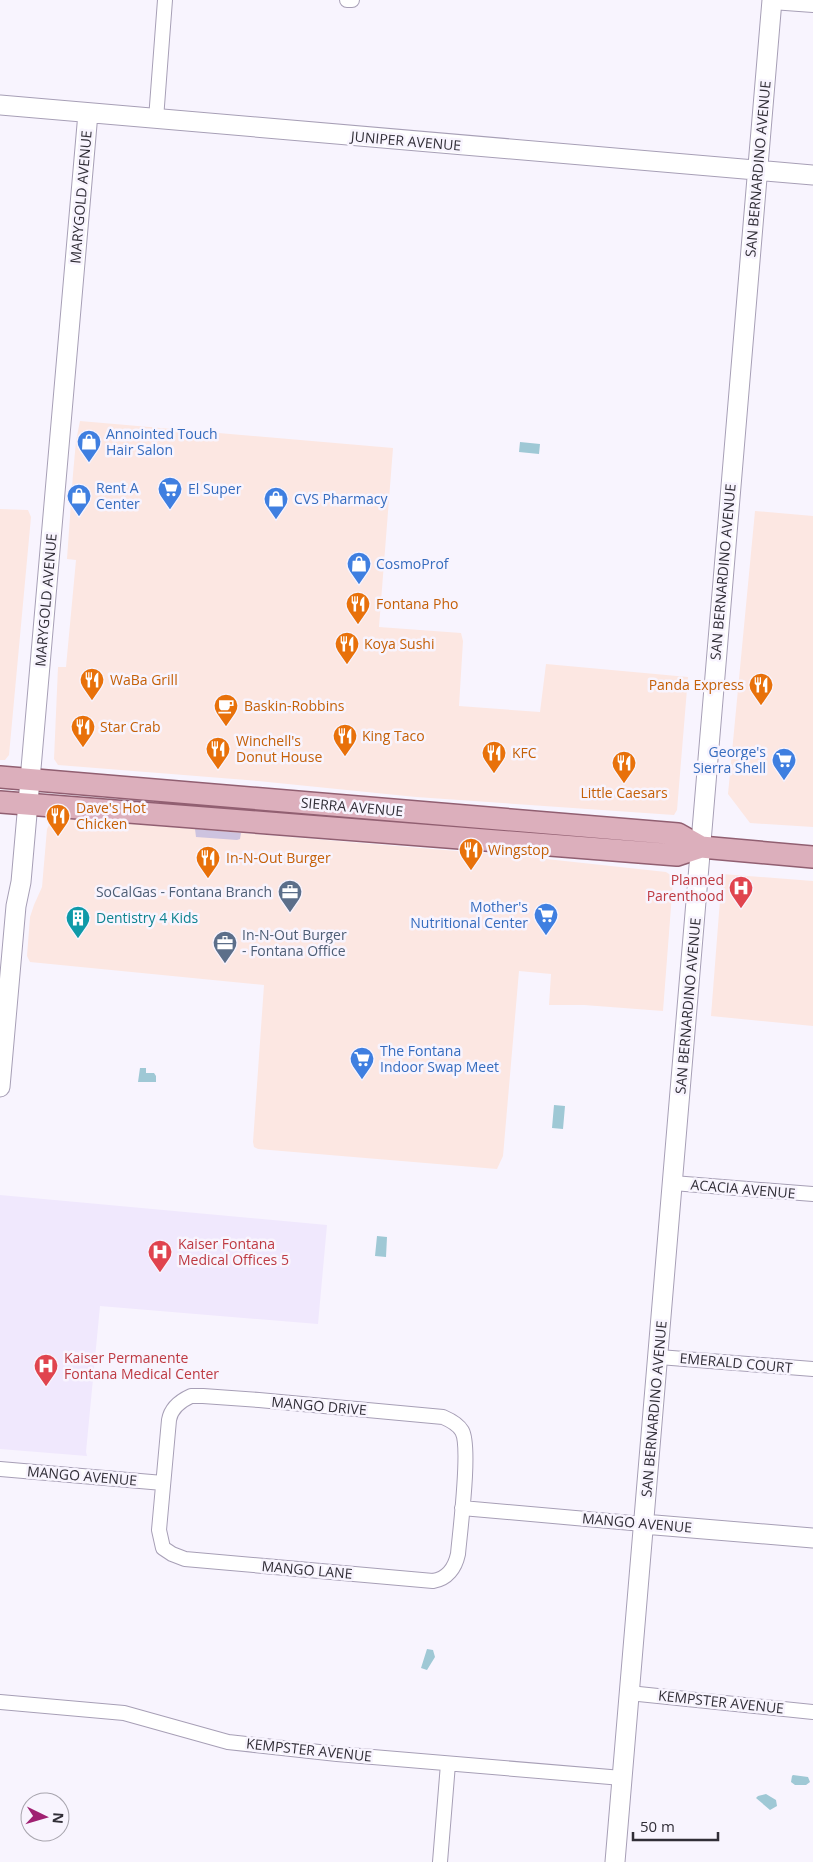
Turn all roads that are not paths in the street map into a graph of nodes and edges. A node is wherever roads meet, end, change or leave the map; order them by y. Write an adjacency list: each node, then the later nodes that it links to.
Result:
1 (165, 0): 8 (street)
2 (347, 0): 3 (street)
3 (352, 0)
4 (772, 1): 5 (street); 9 (street, SAN BERNARDINO AVENUE)
5 (813, 5)
6 (0, 105): 7 (street, JUNIPER AVENUE)
7 (88, 113): 8 (street, JUNIPER AVENUE); 12 (street, MARYGOLD AVENUE)
8 (156, 120): 9 (street, JUNIPER AVENUE)
9 (758, 170): 10 (street, JUNIPER AVENUE); 17 (street, SAN BERNARDINO AVENUE)
10 (813, 175)
11 (0, 778): 12 (main road, SIERRA AVENUE)
12 (30, 780): 14 (street, MARYGOLD AVENUE); 15 (main road, SIERRA AVENUE)
13 (0, 802): 14 (main road, SIERRA AVENUE)
14 (28, 803): 16 (main road, SIERRA AVENUE); 19 (street, MARYGOLD AVENUE)
15 (444, 814): 16 (main road); 17 (main road, SIERRA AVENUE)
16 (324, 828): 17 (main road, SIERRA AVENUE)
17 (701, 847): 18 (main road, SIERRA AVENUE); 20 (street, SAN BERNARDINO AVENUE)
18 (813, 857)
19 (0, 1087)
20 (673, 1183): 21 (street, ACACIA AVENUE); 22 (street, SAN BERNARDINO AVENUE)
21 (813, 1194)
22 (658, 1356): 23 (street, EMERALD COURT); 27 (street, SAN BERNARDINO AVENUE)
23 (813, 1369)
24 (0, 1469): 25 (street, MANGO AVENUE)
25 (163, 1483): 26 (street, MANGO LANE); 26 (street, MANGO DRIVE)
26 (462, 1508): 27 (street, MANGO AVENUE)
27 (643, 1524): 28 (street, MANGO AVENUE); 29 (street, SAN BERNARDINO AVENUE)
28 (813, 1538)
29 (630, 1693): 31 (street, KEMPSTER AVENUE); 33 (street, SAN BERNARDINO AVENUE)
30 (0, 1702): 32 (street, KEMPSTER AVENUE)
31 (813, 1712)
32 (448, 1764): 33 (street, KEMPSTER AVENUE); 34 (street)
33 (622, 1778): 35 (street, SAN BERNARDINO AVENUE)
34 (440, 1862)
35 (615, 1862)

